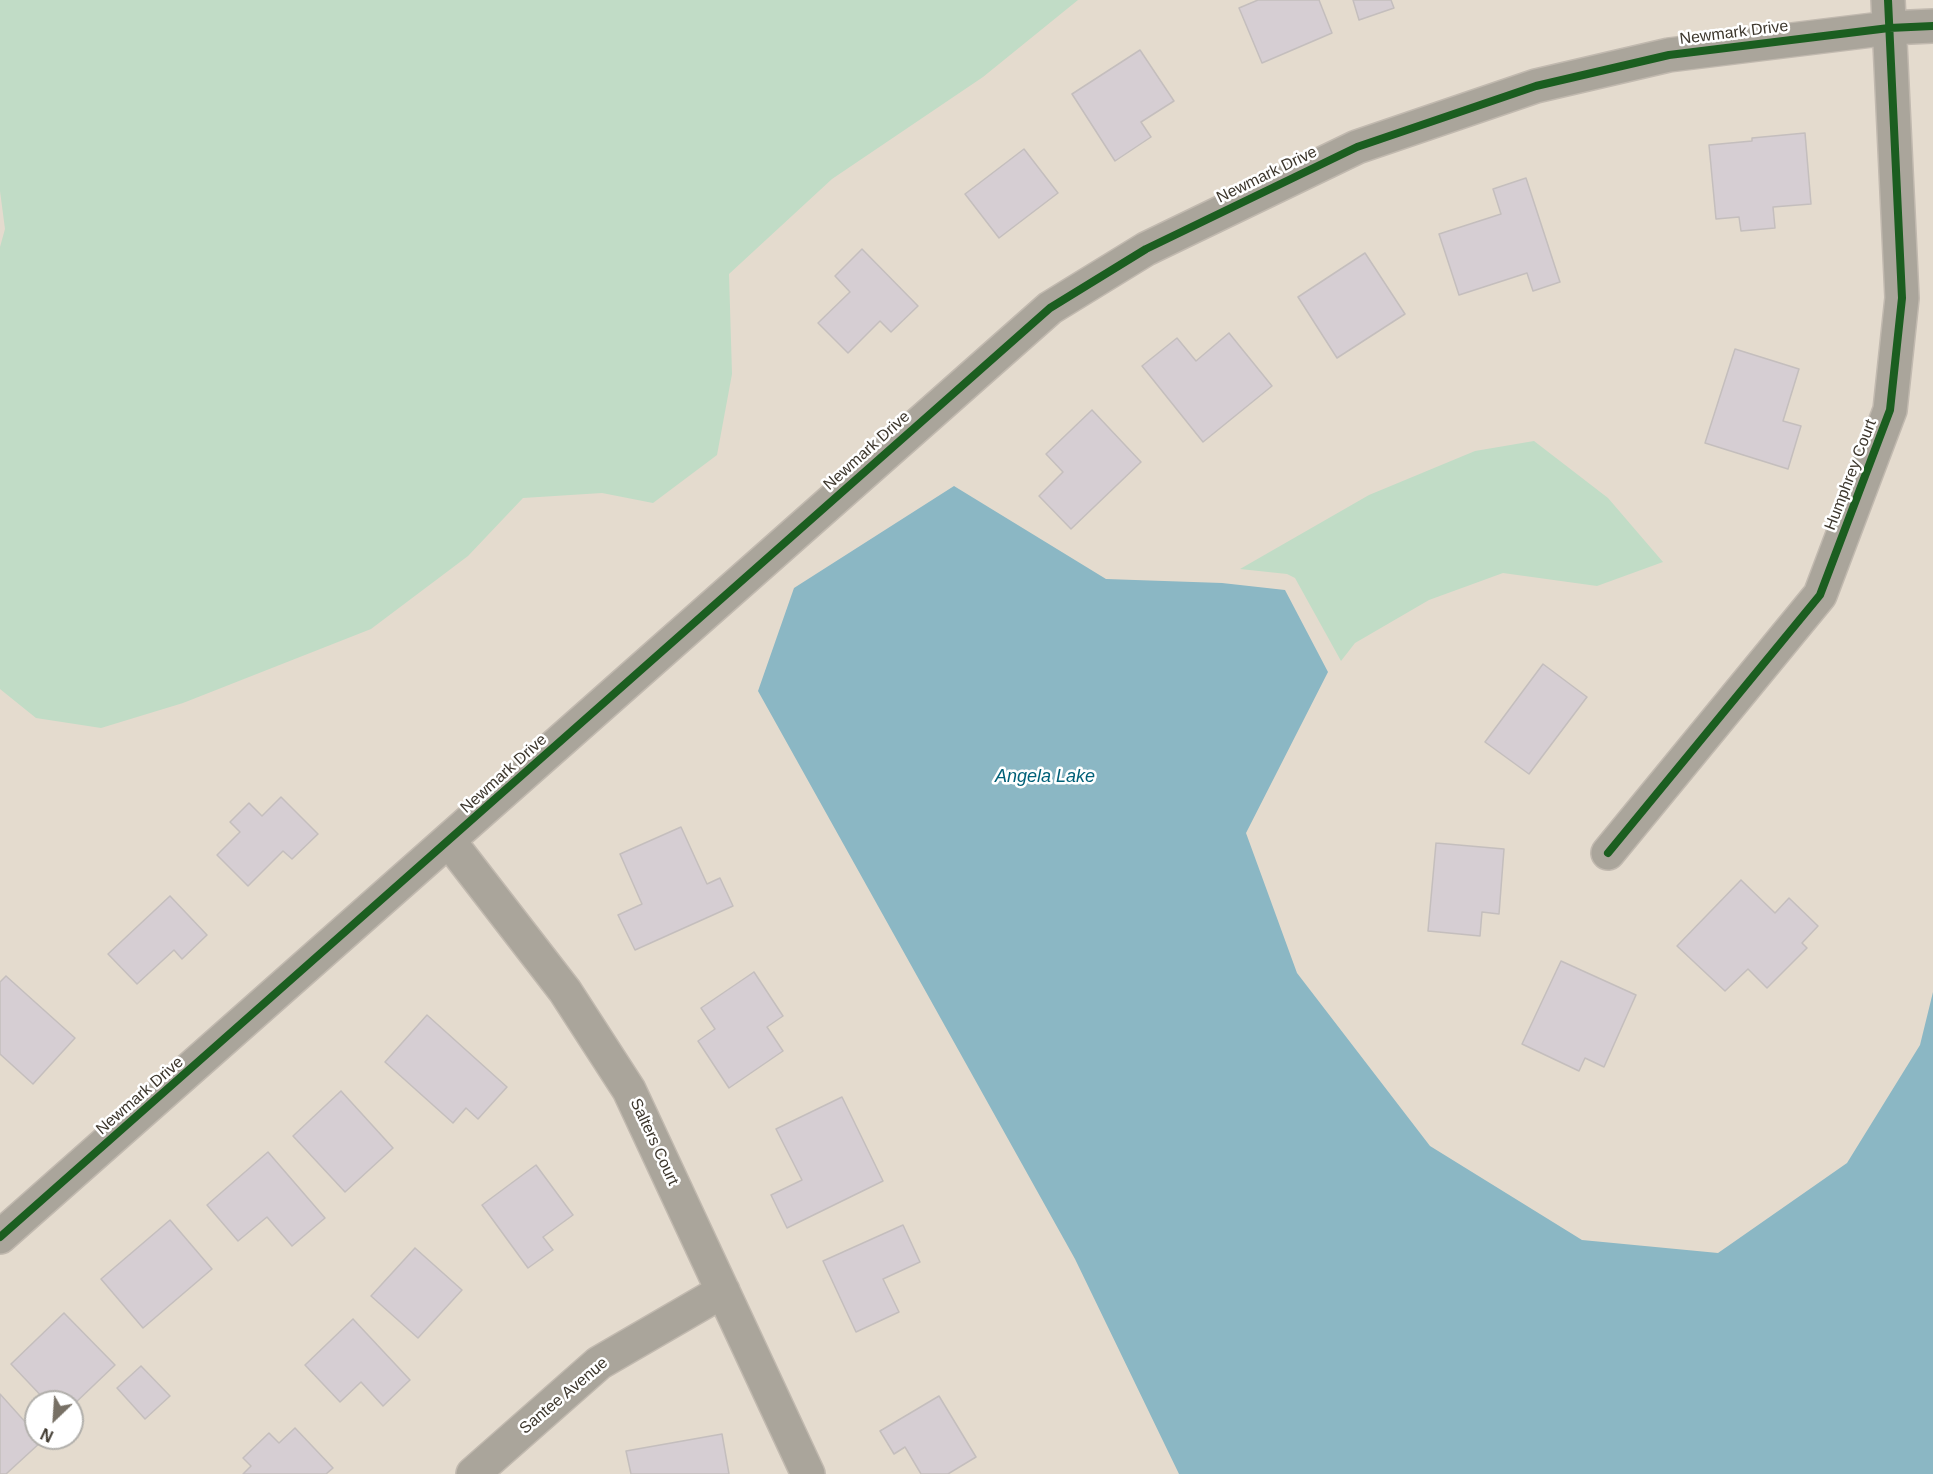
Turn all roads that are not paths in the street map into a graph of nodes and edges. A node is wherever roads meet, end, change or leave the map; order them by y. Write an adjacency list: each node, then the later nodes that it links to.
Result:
1 (1888, 14): 2 (street, Newmark Drive); 3 (street, Newmark Drive); 4 (street, Humphrey Court)
2 (1933, 26)
3 (449, 841): 5 (street, Newmark Drive); 6 (street, Salters Court)
4 (1608, 853)
5 (0, 1237)
6 (723, 1291): 7 (street, Santee Avenue); 8 (street, Salters Court)
7 (473, 1474)
8 (808, 1474)

